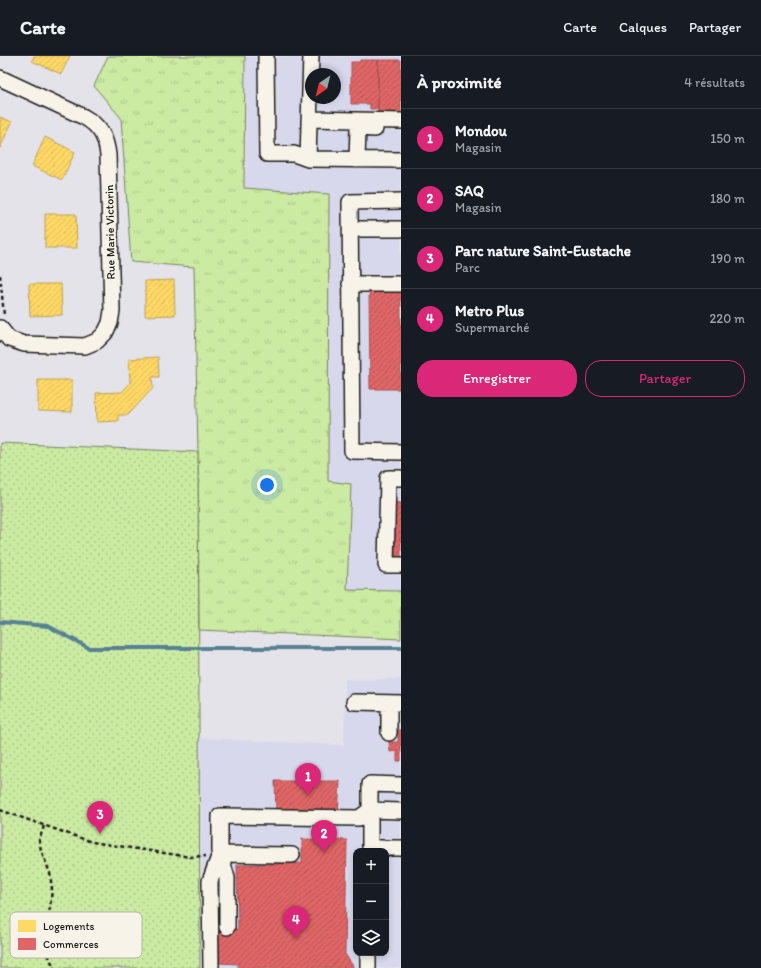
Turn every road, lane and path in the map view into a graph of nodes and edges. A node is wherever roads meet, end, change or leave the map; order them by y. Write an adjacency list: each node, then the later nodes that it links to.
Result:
1 (266, 56): 7 (street)
2 (311, 56): 4 (street)
3 (0, 78): 16 (street, Rue Marie Victorin)
4 (310, 119): 5 (street); 7 (street)
5 (401, 121)
6 (401, 130): 8 (street)
7 (308, 159): 8 (street)
8 (357, 160): 9 (street)
9 (401, 160)
10 (401, 201): 12 (street)
11 (401, 229): 12 (street)
12 (351, 230): 14 (street)
13 (0, 275): 16 (path)
14 (350, 284): 15 (street); 17 (street)
15 (401, 284)
16 (2, 323)
17 (395, 452): 18 (street)
18 (395, 478): 19 (street)
19 (401, 565)
20 (354, 702): 21 (street)
21 (395, 703): 22 (street)
22 (389, 733)
23 (401, 785): 25 (street)
24 (0, 810): 27 (path)
25 (370, 810): 26 (street); 28 (street); 31 (street)
26 (401, 811)
27 (44, 826): 31 (path); 33 (path)
28 (370, 848)
29 (389, 848): 30 (street)
30 (401, 848)
31 (220, 854): 32 (street); 34 (street); 38 (street)
32 (292, 855)
33 (49, 912)
34 (227, 927)
35 (368, 956): 39 (street)
36 (50, 958): 37 (path)
37 (54, 968)
38 (211, 968)
39 (368, 968)

